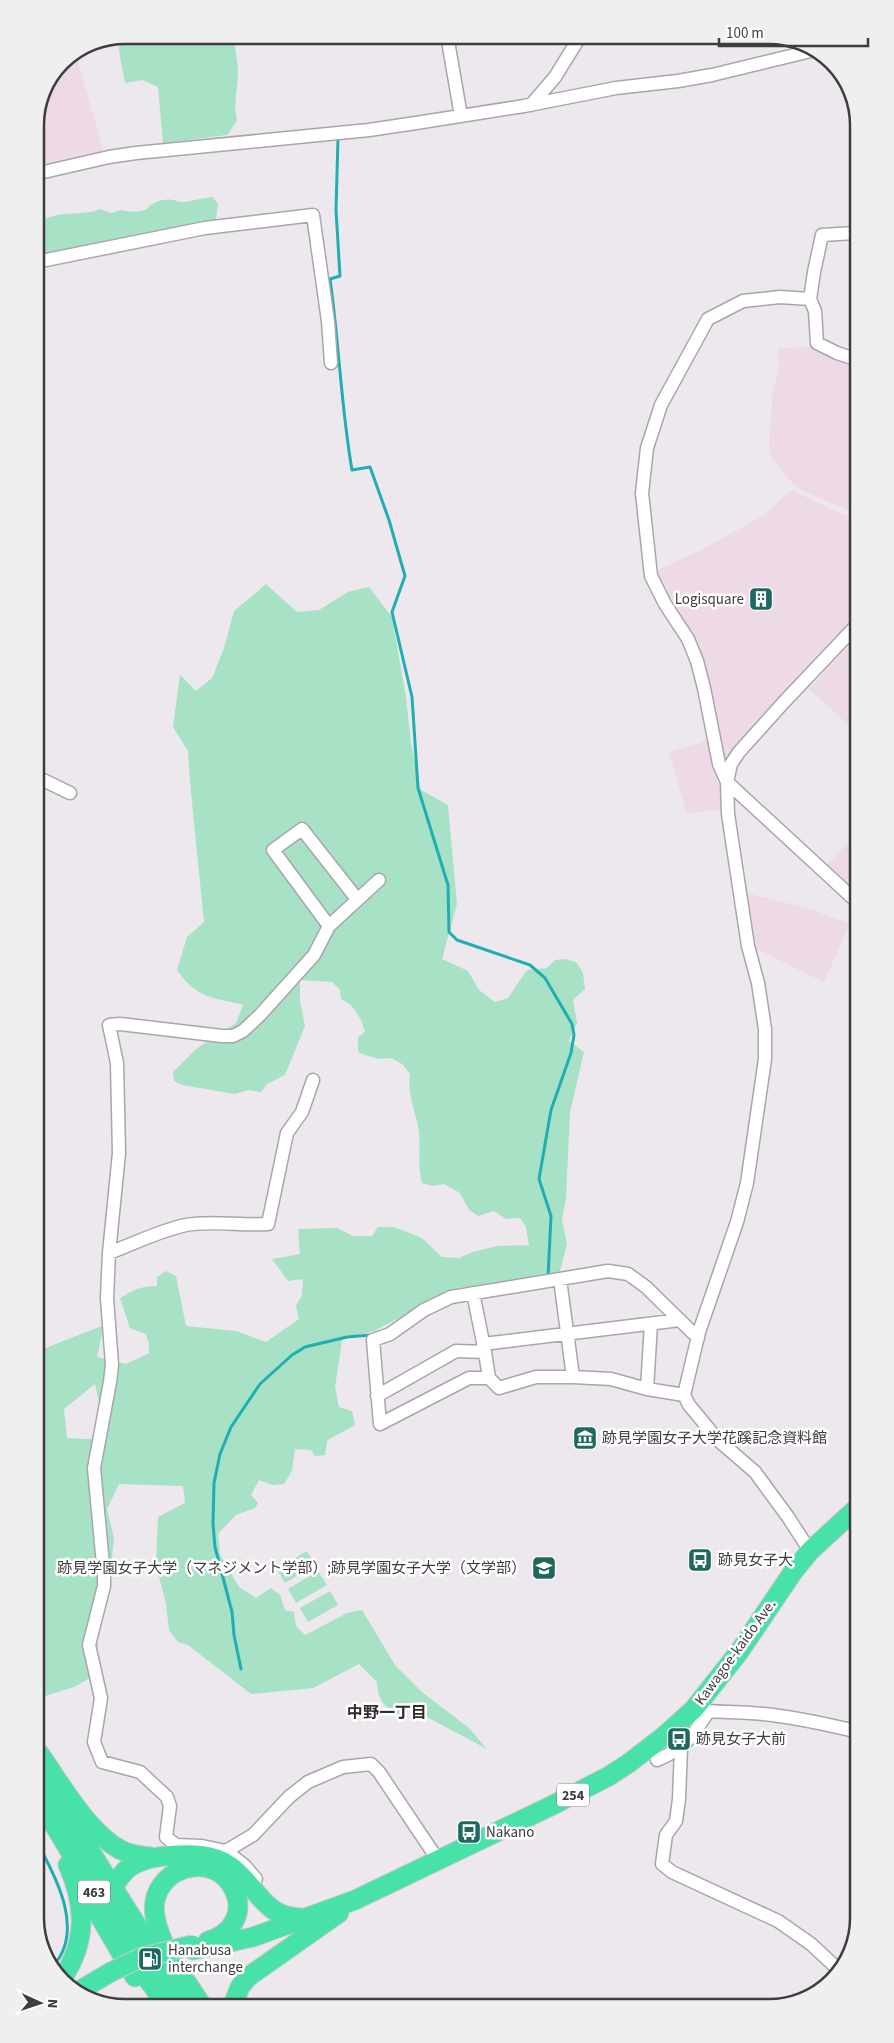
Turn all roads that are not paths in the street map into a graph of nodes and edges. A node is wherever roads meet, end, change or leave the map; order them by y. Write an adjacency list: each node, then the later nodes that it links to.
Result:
1 (449, 44): 5 (street)
2 (575, 44): 4 (street)
3 (804, 52): 4 (street)
4 (531, 105): 5 (street)
5 (461, 116): 6 (street)
6 (44, 172)
7 (850, 233): 9 (street)
8 (44, 260): 11 (street)
9 (810, 299): 10 (street); 14 (street)
10 (850, 357)
11 (331, 362)
12 (850, 632): 14 (street)
13 (44, 780): 15 (street)
14 (728, 782): 17 (street); 27 (street)
15 (70, 793)
16 (379, 880): 18 (street)
17 (850, 896)
18 (357, 899): 19 (street); 19 (street)
19 (330, 926): 21 (street)
20 (313, 1080): 21 (street)
21 (109, 1253): 45 (street)
22 (560, 1279): 23 (street); 24 (street); 26 (street)
23 (473, 1293): 28 (street); 33 (street)
24 (680, 1320): 25 (street); 27 (street)
25 (651, 1324): 26 (street); 31 (street)
26 (568, 1333): 28 (street); 29 (street)
27 (698, 1338): 32 (street)
28 (484, 1348): 30 (street); 33 (street)
29 (573, 1377): 30 (street); 31 (street)
30 (489, 1378): 33 (street)
31 (647, 1389): 32 (street)
32 (684, 1395): 35 (street)
33 (377, 1396)
34 (850, 1514): 35 (highway, Kawagoe-kaido Ave. / 254)
35 (810, 1551): 36 (highway, Kawagoe-kaido Ave. / 254)
36 (701, 1711): 37 (street); 38 (highway, Kawagoe-kaido Ave. / 254); 39 (street)
37 (850, 1730)
38 (664, 1736): 39 (street); 48 (highway, Kawagoe-kaido Ave. / 254)
39 (679, 1749): 41 (street); 55 (street)
40 (44, 1760): 46 (highway)
41 (657, 1760)
42 (44, 1778): 49 (highway, 463)
43 (44, 1807): 58 (highway, 463)
44 (44, 1820): 47 (highway)
45 (226, 1851): 48 (street); 50 (street)
46 (155, 1857): 49 (highway); 52 (highway)
47 (65, 1860): 56 (highway); 62 (highway, 463)
48 (438, 1860): 51 (highway, Kawagoe-kaido Ave. / 254)
49 (113, 1888): 53 (highway, 463); 58 (highway)
50 (271, 1896)
51 (351, 1904): 52 (highway, Kawagoe-kaido Ave. / 254); 54 (highway, Kawagoe-kaido Ave. / 254); 67 (highway)
52 (308, 1918): 54 (highway, Kawagoe-kaido Ave. / 254)
53 (144, 1937): 64 (highway); 65 (highway)
54 (193, 1950): 57 (highway, Kawagoe-kaido Ave. / 254); 66 (highway)
55 (835, 1966)
56 (65, 1974)
57 (113, 1976): 59 (highway); 60 (highway, Kawagoe-kaido Ave. / 254); 61 (highway, Kawagoe-kaido Ave. / 254)
58 (150, 1983): 63 (highway)
59 (85, 1989)
60 (88, 1990)
61 (92, 1992)
62 (149, 1999)
63 (160, 1999)
64 (179, 1999)
65 (184, 1999)
66 (198, 1999)
67 (235, 1999)

